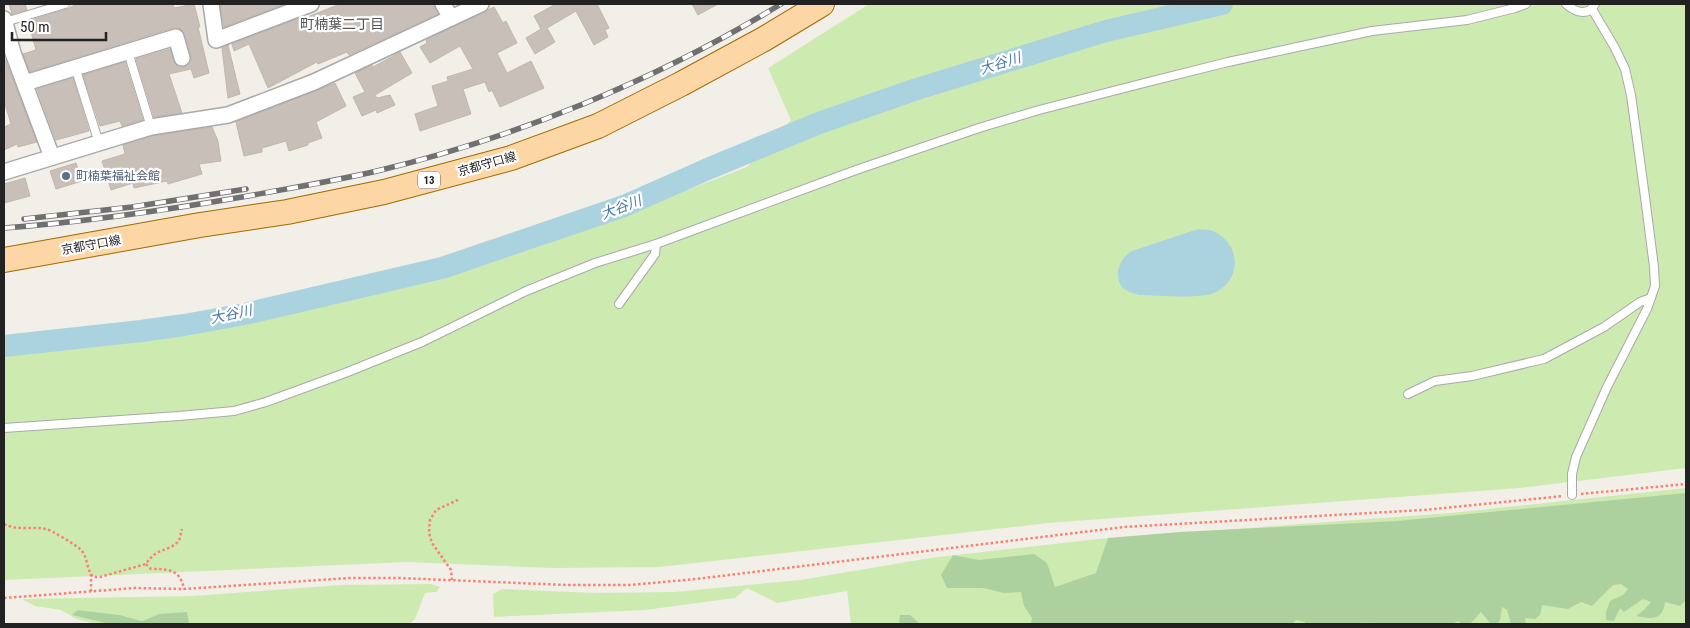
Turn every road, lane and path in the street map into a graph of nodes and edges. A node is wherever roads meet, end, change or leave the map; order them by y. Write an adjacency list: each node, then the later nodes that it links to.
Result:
1 (65, 4): 11 (lane)
2 (211, 4): 3 (street)
3 (312, 4)
4 (443, 4): 10 (street)
5 (481, 4): 10 (street)
6 (822, 4): 21 (main road, 京都守口線 / 13)
7 (1526, 4): 20 (lane)
8 (1566, 4): 9 (lane)
9 (1594, 6): 22 (lane)
10 (450, 18): 16 (street)
11 (5, 20): 15 (street)
12 (128, 52): 13 (street); 14 (street); 16 (lane)
13 (182, 58)
14 (75, 67): 15 (street); 17 (lane)
15 (25, 83): 18 (street)
16 (151, 127): 17 (street)
17 (99, 143): 18 (street)
18 (52, 157): 19 (street)
19 (4, 172)
20 (656, 244): 23 (lane); 25 (lane)
21 (4, 260)
22 (1651, 298): 24 (lane); 27 (lane)
23 (619, 304)
24 (1408, 394)
25 (4, 428)
26 (1686, 484): 27 (path)
27 (1572, 495): 33 (path)
28 (460, 500): 33 (path)
29 (4, 524): 32 (path)
30 (182, 529): 31 (path)
31 (146, 564): 32 (path); 34 (path)
32 (91, 574): 35 (path)
33 (452, 580): 34 (path)
34 (184, 589): 35 (path)
35 (91, 591): 36 (path)
36 (4, 598)

